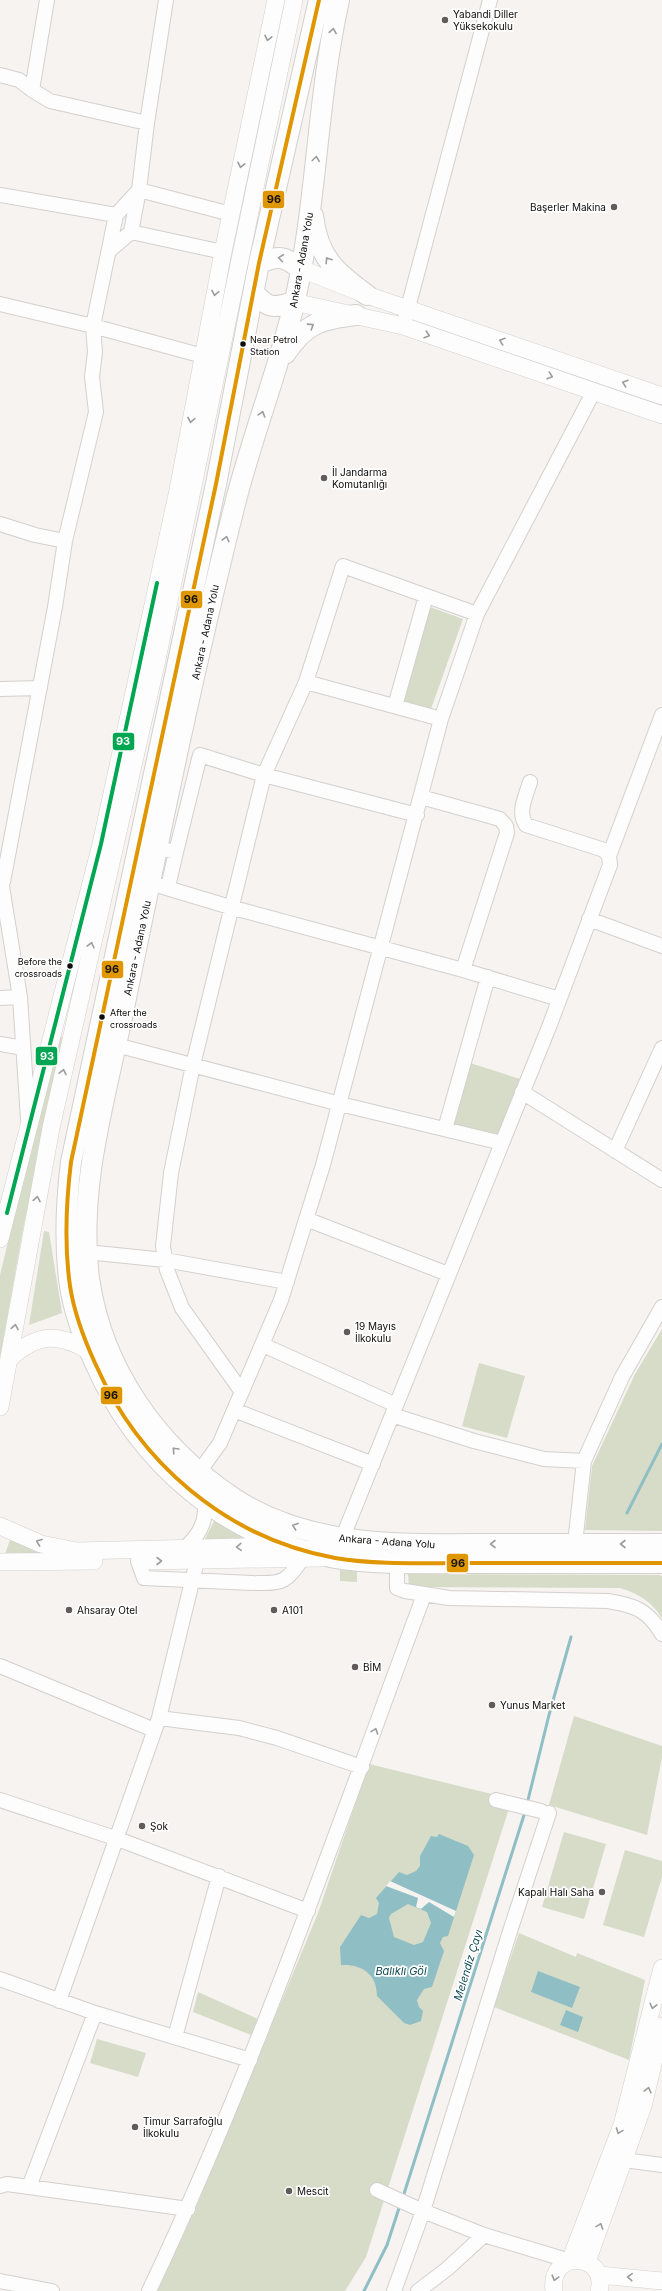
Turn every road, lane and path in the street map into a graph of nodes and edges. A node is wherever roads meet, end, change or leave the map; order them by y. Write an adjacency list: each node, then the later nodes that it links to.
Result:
1 (47, 0): 9 (street)
2 (166, 0): 10 (street)
3 (276, 0): 14 (main road, one-way to 14)
4 (294, 0): 16 (main road)
5 (319, 0): 21 (highway, Ankara - Adana Yolu)
6 (339, 0): 13 (highway, Ankara - Adana Yolu, one-way to 6)
7 (490, 0): 27 (street)
8 (0, 75): 9 (street)
9 (32, 90): 10 (street)
10 (147, 123): 11 (street)
11 (139, 190): 14 (street); 15 (street); 17 (street)
12 (0, 195): 15 (street)
13 (311, 198): 22 (highway, Ankara - Adana Yolu); 24 (highway, one-way to 13)
14 (231, 214): 16 (main road); 19 (main road)
15 (116, 215): 18 (street)
16 (248, 218): 20 (main road)
17 (131, 232): 18 (street); 19 (street)
18 (109, 252): 29 (street)
19 (223, 252): 20 (main road); 31 (main road, one-way to 31)
20 (240, 255): 84 (main road, one-way to 20)
21 (259, 263): 22 (highway, one-way to 21); 23 (highway, Ankara - Adana Yolu)
22 (301, 269): 24 (main road); 25 (highway, Ankara - Adana Yolu)
23 (254, 293): 25 (highway); 83 (highway, Ankara - Adana Yolu)
24 (367, 295): 27 (main road)
25 (294, 302): 28 (main road); 32 (highway, Ankara - Adana Yolu)
26 (0, 304): 29 (street)
27 (408, 308): 30 (street); 34 (main road, one-way to 27)
28 (356, 315): 30 (main road); 32 (highway, one-way to 28)
29 (93, 326): 31 (street); 37 (street)
30 (403, 326): 33 (main road, one-way to 33)
31 (203, 356): 70 (main road, one-way to 70)
32 (277, 366): 50 (highway, Ankara - Adana Yolu, one-way to 32)
33 (594, 391): 35 (main road); 39 (street)
34 (662, 396)
35 (662, 415)
36 (0, 524): 37 (street)
37 (65, 541): 41 (street)
38 (426, 596): 39 (street); 40 (street); 43 (street)
39 (477, 614): 45 (street)
40 (306, 682): 43 (street); 46 (street)
41 (40, 688): 42 (street); 52 (street)
42 (0, 689)
43 (395, 706): 45 (street)
44 (662, 715): 51 (street)
45 (441, 719): 48 (street)
46 (264, 775): 49 (street); 50 (street); 54 (street)
47 (530, 782): 51 (street)
48 (421, 797): 49 (street); 58 (street)
49 (417, 815): 57 (street)
50 (166, 850): 53 (highway, Ankara - Adana Yolu)
51 (609, 856): 55 (street)
52 (2, 878): 60 (street)
53 (159, 885): 54 (street); 64 (highway, Ankara - Adana Yolu)
54 (230, 907): 57 (street); 67 (street)
55 (589, 919): 56 (street); 62 (street)
56 (662, 946)
57 (382, 947): 58 (street); 69 (street)
58 (463, 970): 59 (street)
59 (488, 977): 62 (street); 71 (street)
60 (20, 997): 61 (street); 65 (street)
61 (0, 998)
62 (559, 999): 68 (street)
63 (0, 1044): 65 (street)
64 (116, 1045): 67 (street); 77 (highway, Ankara - Adana Yolu)
65 (23, 1048): 70 (street)
66 (662, 1048): 73 (street)
67 (194, 1064): 69 (street); 78 (street)
68 (522, 1092): 72 (street); 73 (street)
69 (340, 1104): 71 (street); 75 (street)
70 (28, 1128): 76 (main road)
71 (445, 1130): 72 (street)
72 (502, 1143): 79 (street)
73 (616, 1151): 74 (street)
74 (662, 1180)
75 (306, 1219): 79 (street); 80 (street)
76 (0, 1239)
77 (86, 1252): 78 (street); 91 (highway, Ankara - Adana Yolu, one-way to 77)
78 (166, 1260): 80 (street); 85 (street)
79 (448, 1274): 88 (street)
80 (287, 1282): 82 (street)
81 (662, 1307): 89 (street)
82 (263, 1345): 85 (street); 88 (street)
83 (89, 1351): 84 (main road); 92 (highway, Ankara - Adana Yolu)
84 (9, 1359): 86 (main road)
85 (242, 1392): 87 (street)
86 (0, 1407)
87 (234, 1410): 90 (street); 91 (street)
88 (394, 1410): 89 (street); 90 (street)
89 (584, 1461): 96 (street)
90 (373, 1464): 99 (street)
91 (199, 1472): 99 (highway, Ankara - Adana Yolu, one-way to 91)
92 (204, 1503): 94 (highway, Ankara - Adana Yolu); 98 (street)
93 (0, 1526): 98 (main road, one-way to 93)
94 (281, 1544): 95 (main road); 98 (main road, one-way to 98); 99 (highway, Ankara - Adana Yolu)
95 (431, 1544): 96 (highway, Ankara - Adana Yolu, one-way to 95); 99 (highway, Ankara - Adana Yolu)
96 (575, 1544): 97 (highway, Ankara - Adana Yolu, one-way to 96)
97 (662, 1544)
98 (184, 1549)
99 (339, 1549): 100 (main road); 104 (highway, Ankara - Adana Yolu)
100 (302, 1559): 102 (main road); 106 (street)
101 (138, 1561): 102 (main road, one-way to 102); 103 (main road); 106 (street)
102 (197, 1561): 106 (street)
103 (0, 1562)
104 (397, 1562): 105 (highway, Ankara - Adana Yolu); 107 (street)
105 (662, 1563)
106 (192, 1581): 110 (street)
107 (424, 1595): 108 (street); 111 (street, one-way to 107)
108 (662, 1634)
109 (0, 1666): 110 (street)
110 (156, 1724): 111 (street); 114 (street)
111 (362, 1767): 116 (street)
112 (0, 1800): 114 (street)
113 (496, 1800): 131 (street)
114 (115, 1838): 115 (street); 119 (street)
115 (219, 1876): 116 (street); 122 (street)
116 (308, 1911): 124 (street)
117 (662, 1968): 133 (main road, one-way to 133)
118 (0, 1979): 119 (street)
119 (59, 2001): 120 (street)
120 (96, 2013): 122 (street); 128 (street)
121 (662, 2026): 123 (main road)
122 (175, 2037): 124 (street)
123 (659, 2058): 125 (main road, one-way to 123)
124 (250, 2060): 130 (street)
125 (624, 2160): 126 (street); 133 (main road, one-way to 125)
126 (662, 2166)
127 (0, 2186): 128 (street)
128 (29, 2187): 130 (street)
129 (377, 2190): 131 (street)
130 (188, 2209): 138 (street)
131 (423, 2211): 132 (street); 139 (street)
132 (484, 2234): 133 (street); 140 (street)
133 (579, 2262): 136 (main road); 141 (main road, one-way to 141)
134 (0, 2281): 137 (street)
135 (662, 2281): 136 (main road, one-way to 136)
136 (599, 2283)
137 (52, 2291)
138 (149, 2291)
139 (394, 2291)
140 (418, 2291)
141 (554, 2291)

